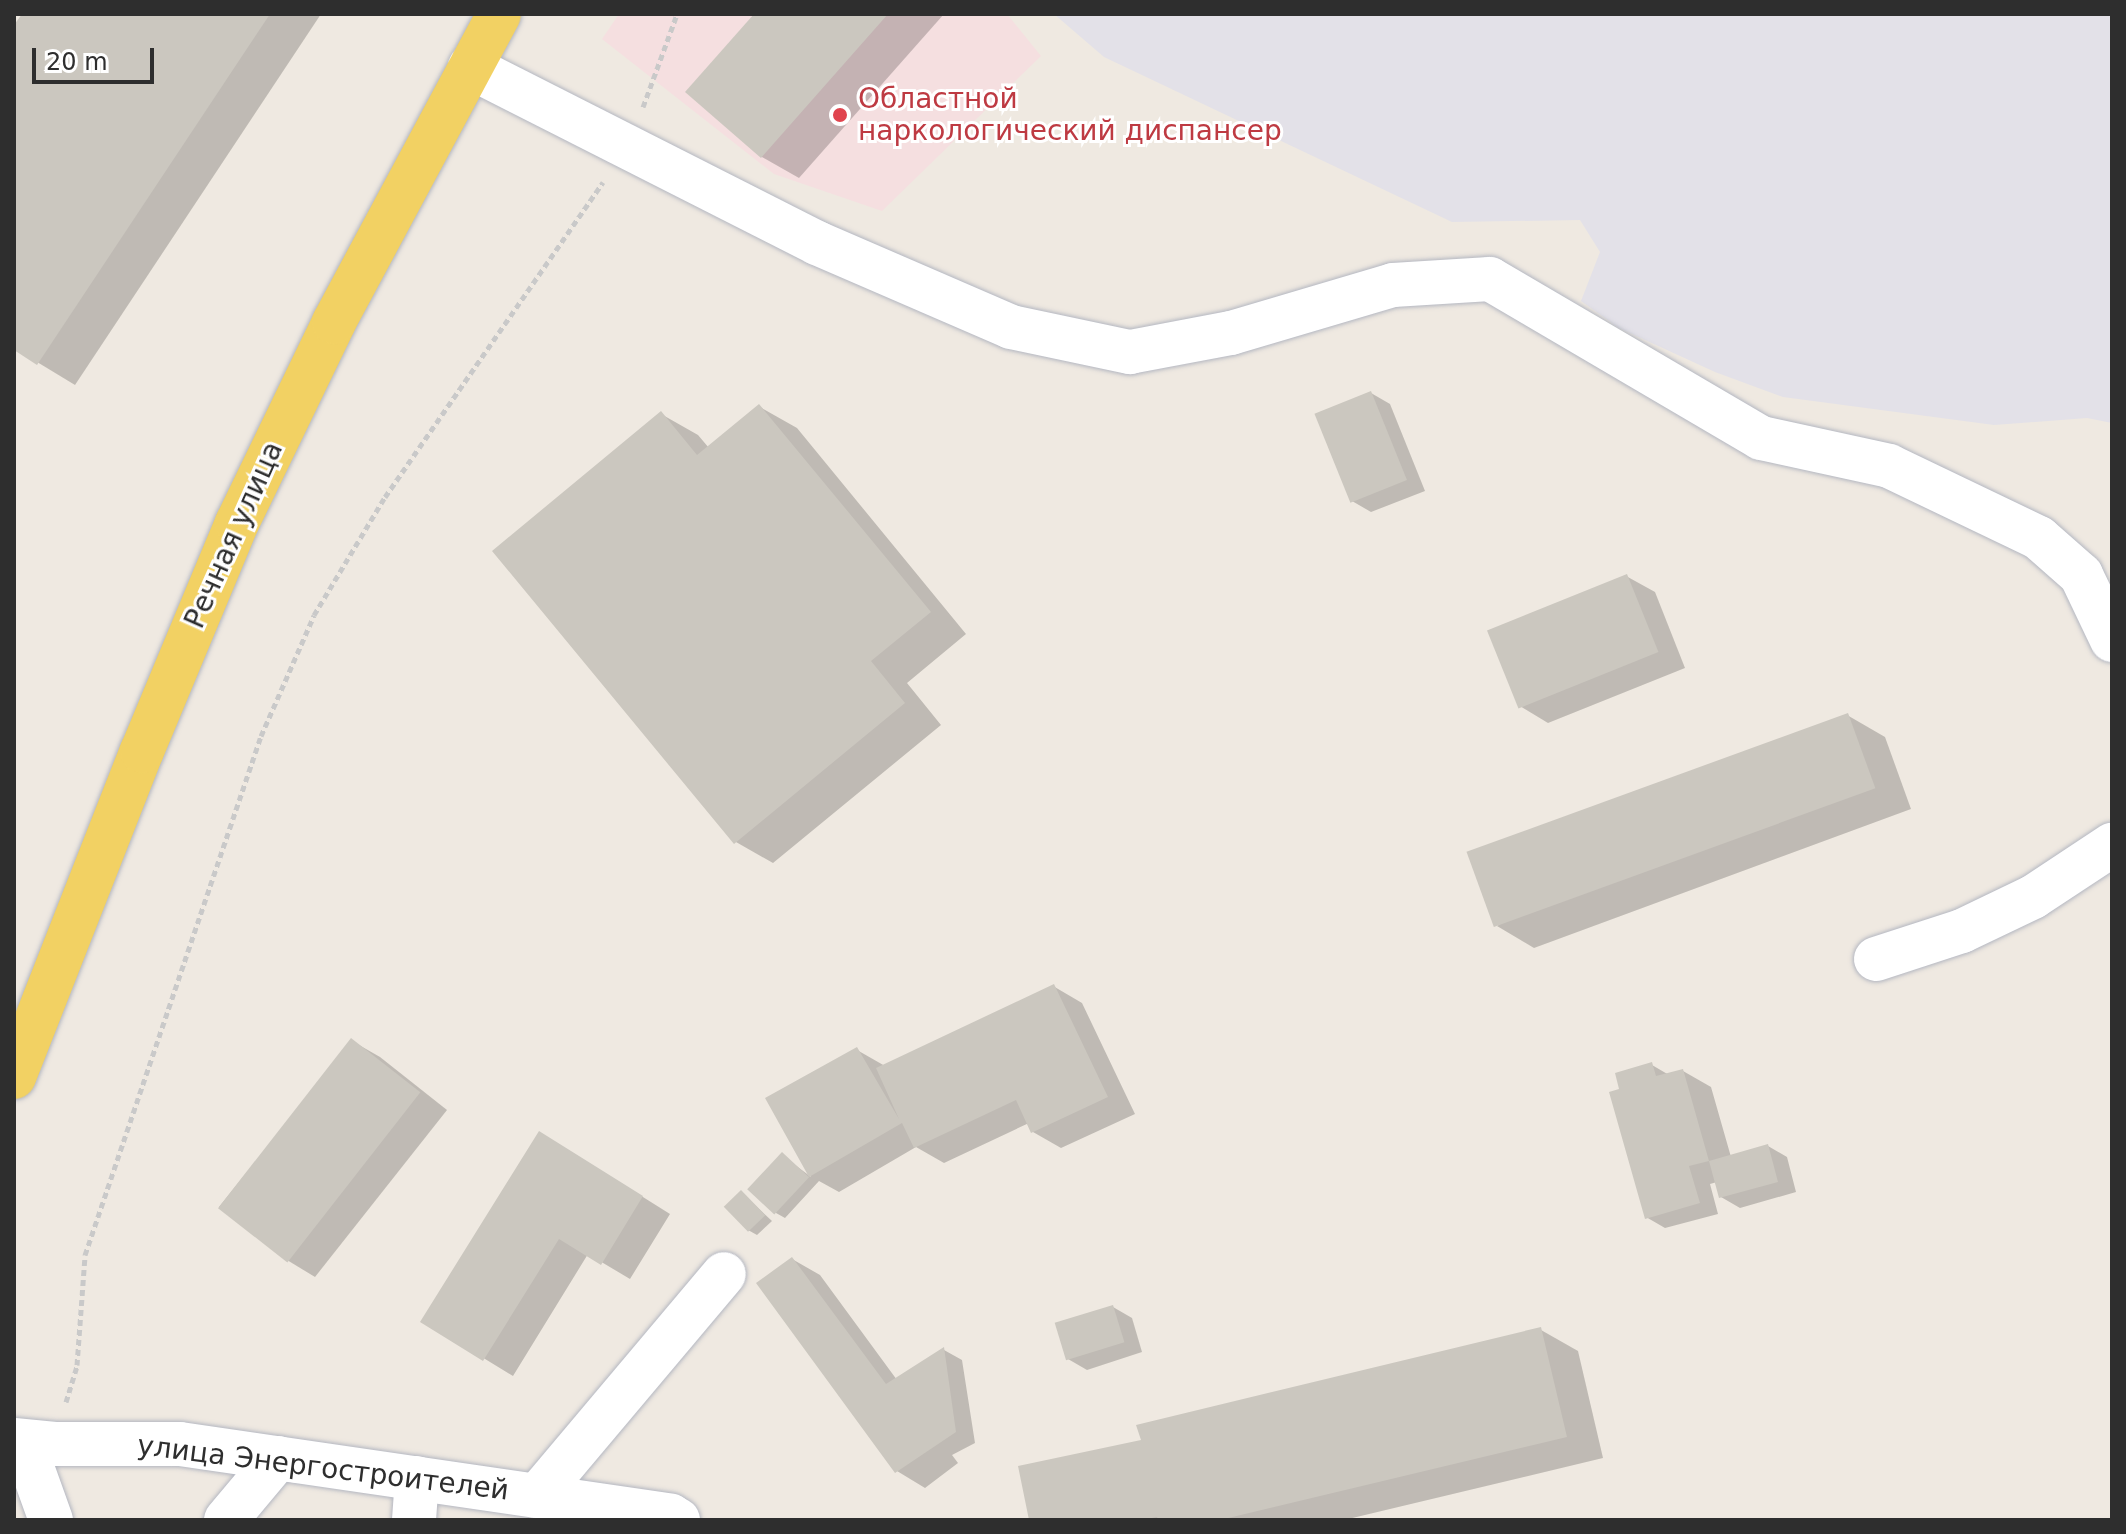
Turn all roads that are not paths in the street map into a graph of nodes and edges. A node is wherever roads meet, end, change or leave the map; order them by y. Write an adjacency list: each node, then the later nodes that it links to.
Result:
1 (499, 14): 2 (main road, Речная улица)
2 (470, 67): 3 (street); 6 (main road, Речная улица)
3 (2112, 640)
4 (2112, 845): 5 (street)
5 (1876, 959)
6 (14, 1077)
7 (724, 1274): 10 (street)
8 (31, 1442): 9 (street, улица Энергостроителей); 13 (street)
9 (278, 1458): 11 (street, улица Энергостроителей); 14 (street)
10 (537, 1496): 11 (street, улица Энергостроителей); 12 (street, улица Энергостроителей)
11 (416, 1499)
12 (579, 1511): 15 (street, улица Энергостроителей)
13 (51, 1520)
14 (226, 1520)
15 (678, 1520)

